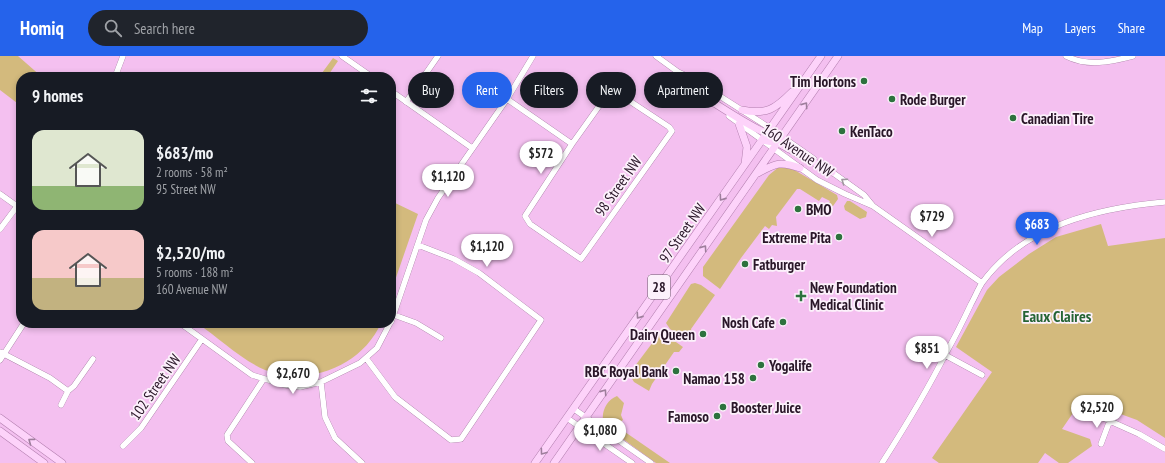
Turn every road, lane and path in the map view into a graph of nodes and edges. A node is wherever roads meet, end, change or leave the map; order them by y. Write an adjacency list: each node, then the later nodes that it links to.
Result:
1 (123, 56): 10 (street)
2 (438, 56): 17 (street)
3 (533, 56): 14 (street)
4 (656, 56): 12 (street, 160 Avenue NW)
5 (821, 56): 13 (main road, 97 Street NW)
6 (838, 56): 25 (main road, 97 Street NW, one-way to 6)
7 (1066, 56): 8 (street)
8 (1133, 56)
9 (346, 57): 11 (street)
10 (117, 72)
11 (366, 72)
12 (678, 72)
13 (806, 77): 22 (main road); 24 (main road, 97 Street NW)
14 (512, 91)
15 (396, 95): 17 (street)
16 (723, 98): 22 (street, 160 Avenue NW)
17 (406, 102): 27 (street)
18 (512, 102): 26 (street)
19 (501, 108): 27 (street)
20 (719, 108): 23 (street, 160 Avenue NW)
21 (723, 108): 24 (main road)
22 (742, 110): 24 (street, 160 Avenue NW)
23 (739, 124): 24 (street, 160 Avenue NW); 28 (main road)
24 (767, 134): 25 (street, 160 Avenue NW); 25 (main road); 28 (main road, 97 Street NW)
25 (778, 143): 29 (street, 160 Avenue NW); 30 (main road); 31 (main road, 97 Street NW)
26 (572, 144): 26 (street, 98 Street NW)
27 (472, 148): 38 (street)
28 (744, 166): 58 (main road, 97 Street NW / 28, one-way to 58)
29 (800, 168): 31 (main road); 35 (street, 160 Avenue NW)
30 (832, 172): 35 (street, 160 Avenue NW, one-way to 30)
31 (756, 174): 59 (main road, 97 Street NW, one-way to 31)
32 (0, 194): 34 (street)
33 (1165, 202): 39 (street)
34 (16, 206)
35 (873, 206): 39 (street, 160 Avenue NW)
36 (16, 211): 37 (street)
37 (0, 229)
38 (418, 245): 40 (street); 50 (street)
39 (982, 283): 48 (street)
40 (396, 310)
41 (396, 317): 45 (street)
42 (20, 328): 47 (street)
43 (187, 328): 46 (street)
44 (388, 328): 50 (street)
45 (441, 338)
46 (202, 339): 53 (street); 66 (street, 102 Street NW)
47 (2, 353): 51 (street); 55 (street)
48 (945, 355): 52 (street); 76 (street)
49 (93, 358): 55 (street)
50 (366, 358): 54 (street)
51 (0, 360)
52 (982, 375)
53 (263, 380): 54 (street); 70 (street)
54 (322, 382): 71 (street)
55 (68, 391): 56 (street)
56 (61, 405)
57 (1081, 408): 62 (street)
58 (574, 409): 59 (street); 61 (main road, 97 Street NW)
59 (586, 417): 63 (main road, 97 Street NW); 75 (street)
60 (0, 418): 69 (main road, one-way to 60)
61 (567, 418): 63 (street); 72 (main road, 97 Street NW, one-way to 72)
62 (1110, 420): 65 (street); 67 (street)
63 (579, 427): 73 (main road, 97 Street NW); 74 (street)
64 (0, 432): 68 (main road)
65 (1101, 444)
66 (123, 446)
67 (1165, 449)
68 (44, 463)
69 (62, 463)
70 (252, 463)
71 (362, 463)
72 (535, 463)
73 (554, 463)
74 (632, 463)
75 (651, 463)
76 (882, 463)

